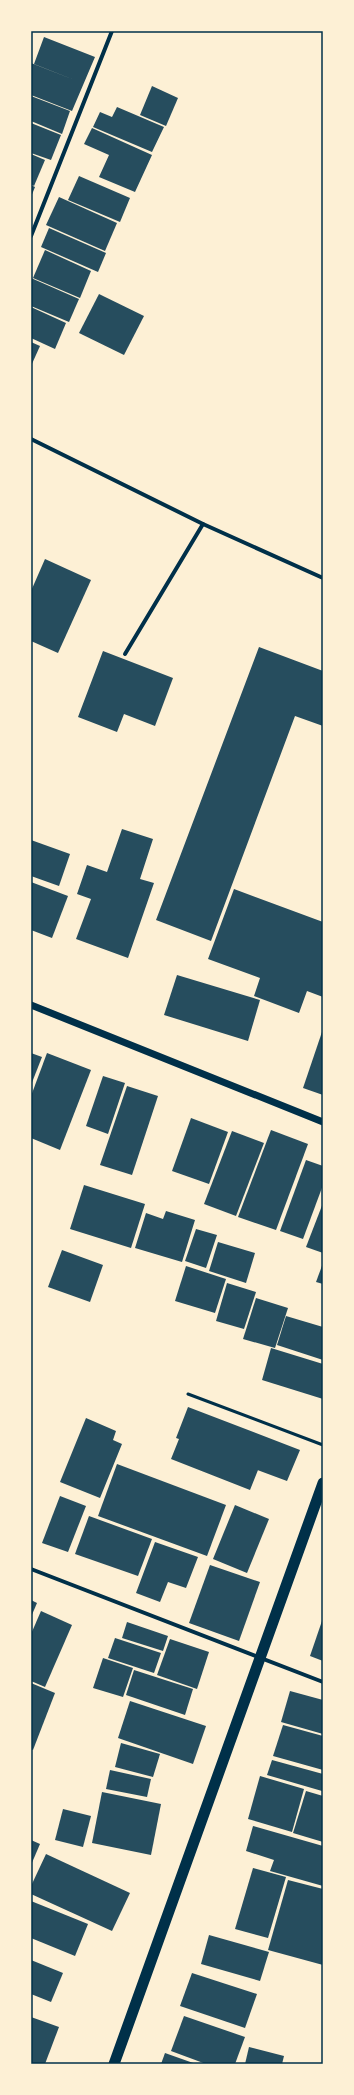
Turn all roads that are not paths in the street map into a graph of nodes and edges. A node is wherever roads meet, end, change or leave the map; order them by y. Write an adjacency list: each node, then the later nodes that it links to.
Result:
1 (112, 31): 2 (street)
2 (31, 236)
3 (31, 439): 4 (street)
4 (203, 524): 5 (street); 6 (street)
5 (323, 578)
6 (125, 654)
7 (31, 1005): 8 (street)
8 (323, 1122)
9 (188, 1394): 10 (lane)
10 (323, 1445)
11 (323, 1483): 13 (highway)
12 (31, 1569): 13 (street)
13 (261, 1656): 14 (street); 15 (highway)
14 (323, 1682)
15 (114, 2064)

